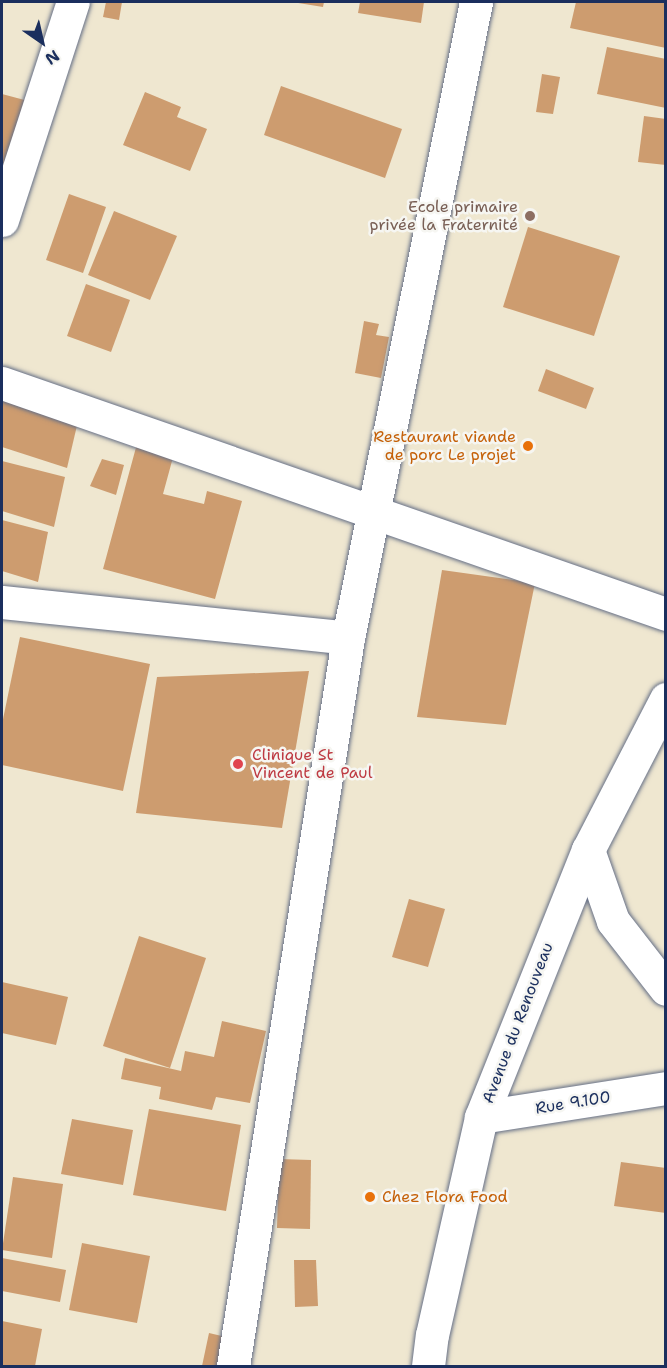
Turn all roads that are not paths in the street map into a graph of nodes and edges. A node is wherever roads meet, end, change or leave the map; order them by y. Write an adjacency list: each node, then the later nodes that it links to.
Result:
1 (73, 2): 3 (street)
2 (477, 2): 5 (street)
3 (2, 220)
4 (2, 383): 5 (street)
5 (376, 516): 7 (street); 8 (street)
6 (2, 602): 8 (street)
7 (666, 614)
8 (348, 638): 14 (street)
9 (666, 699): 10 (street, Avenue du Renouveau)
10 (588, 850): 11 (street); 13 (street, Avenue du Renouveau)
11 (666, 989)
12 (666, 1088): 13 (street, Rue 9.100)
13 (481, 1117): 15 (street, Avenue du Renouveau)
14 (232, 1366)
15 (428, 1366)

